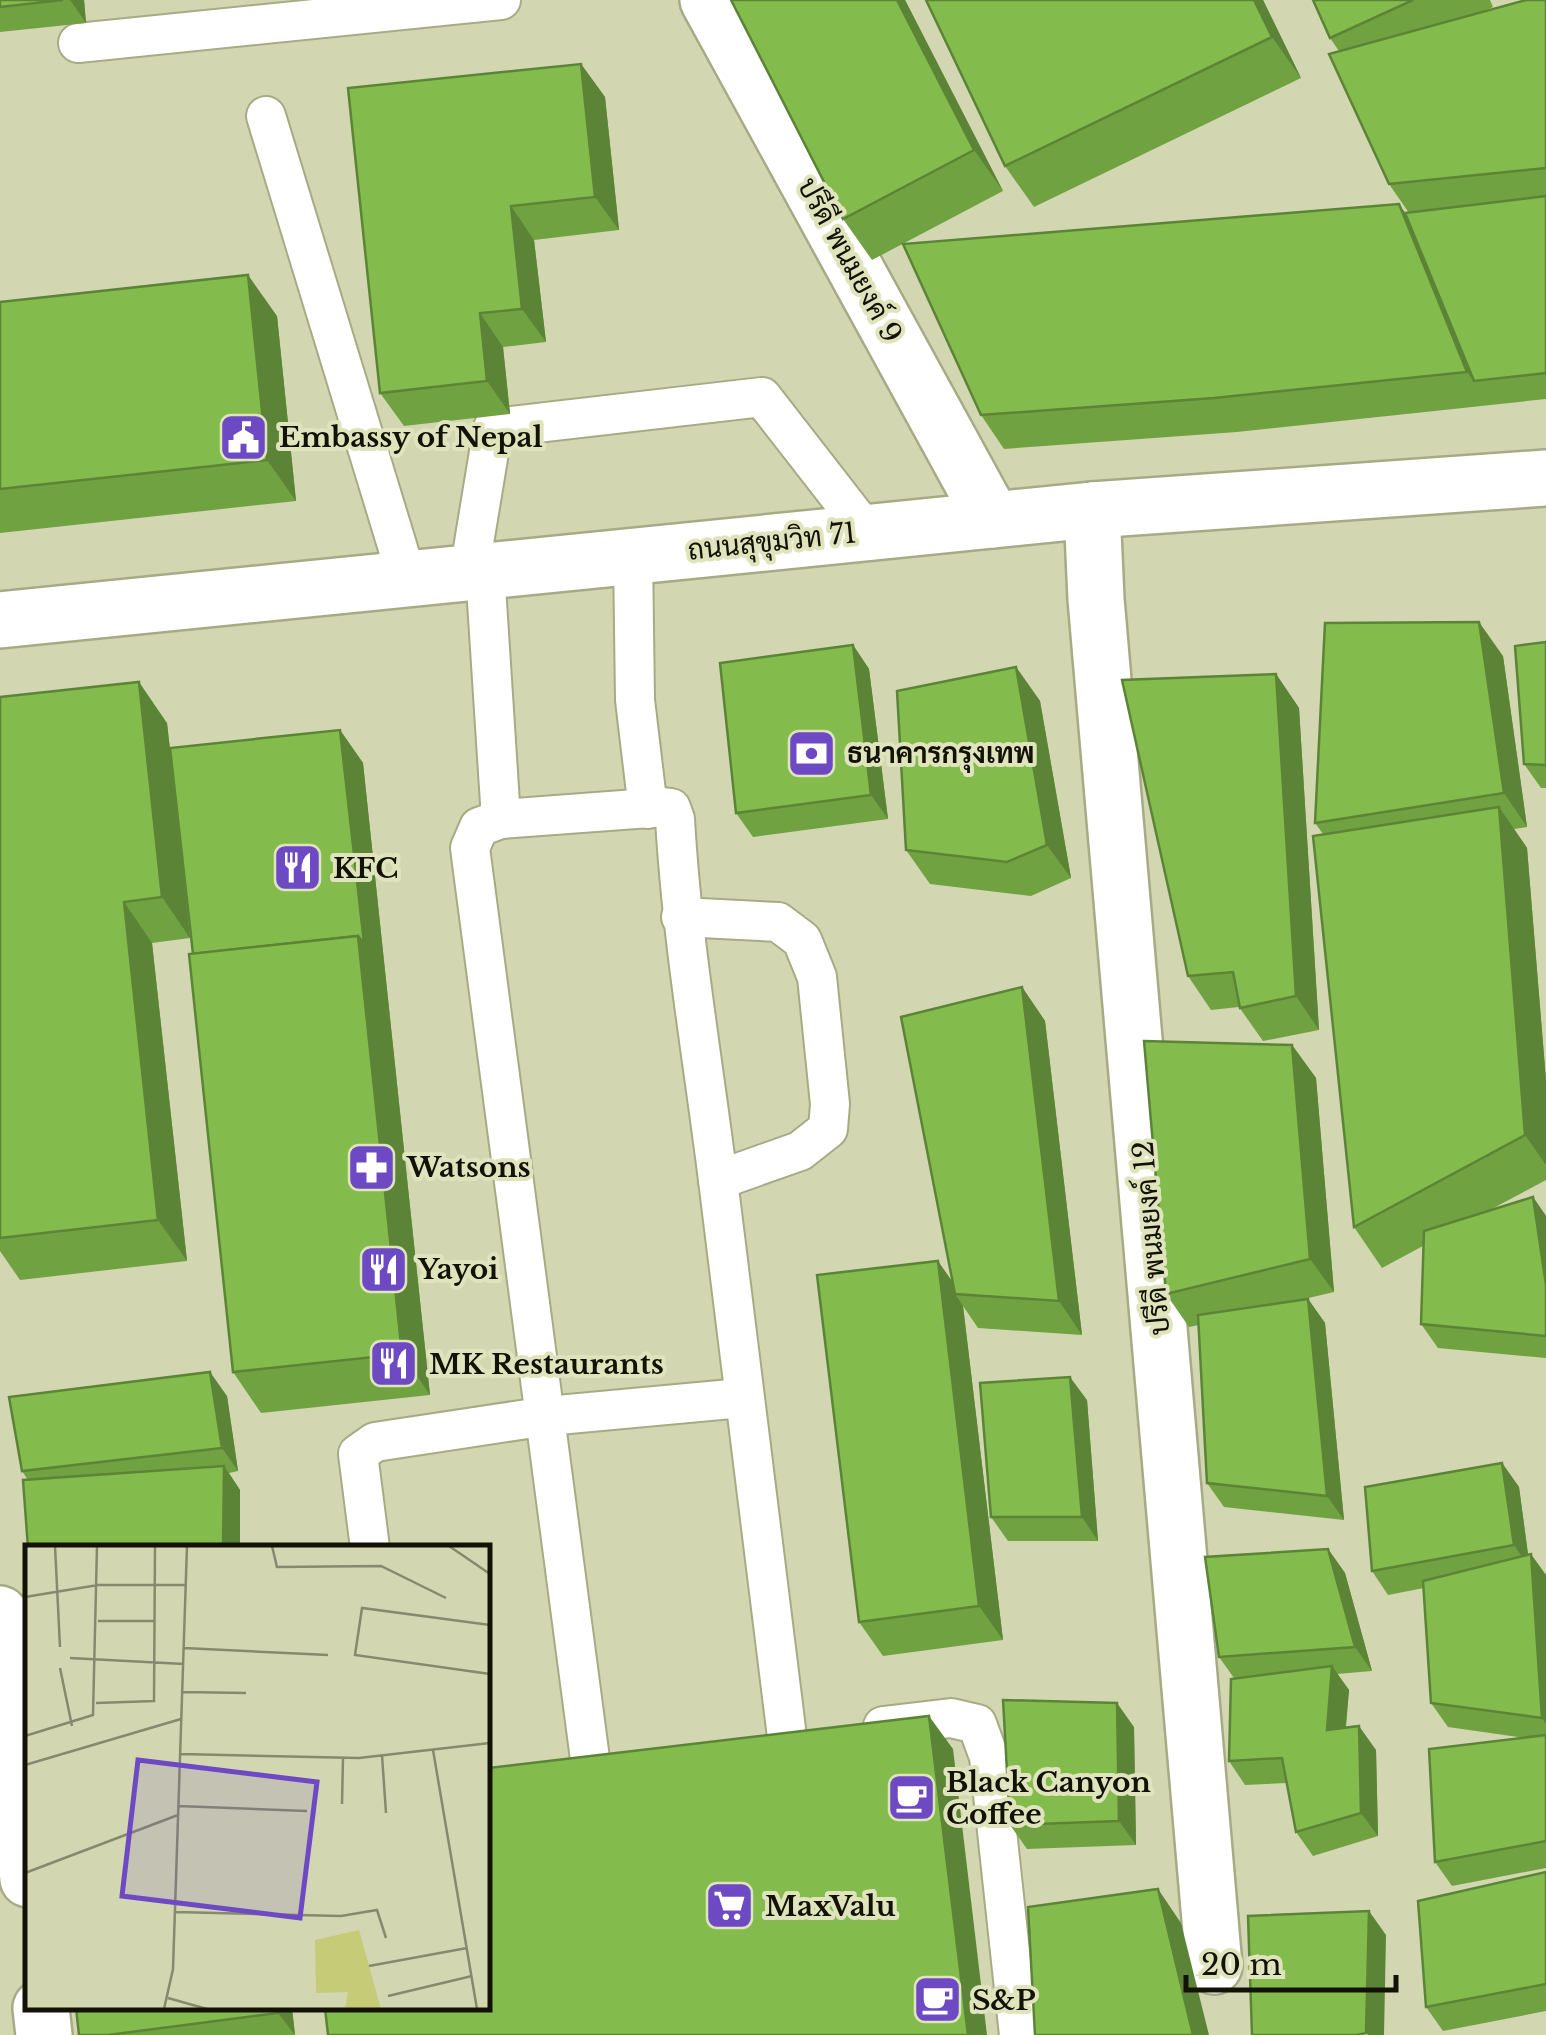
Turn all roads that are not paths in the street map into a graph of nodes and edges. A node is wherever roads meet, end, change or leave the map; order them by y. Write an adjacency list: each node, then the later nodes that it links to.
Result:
1 (502, 0): 3 (lane)
2 (708, 0): 7 (street, ปรีดี พนมยงค์ 9)
3 (78, 42)
4 (266, 116): 11 (lane)
5 (1546, 478): 6 (street, ถนนสุขุมวิท 71)
6 (1092, 510): 7 (street, ถนนสุขุมวิท 71); 23 (street, ปรีดี พนมยงค์ 12)
7 (993, 520): 8 (street, ถนนสุขุมวิท 71)
8 (867, 532): 9 (street, ถนนสุขุมวิท 71); 10 (lane)
9 (633, 555): 10 (street, ถนนสุขุมวิท 71); 13 (lane)
10 (477, 572): 11 (street, ถนนสุขุมวิท 71); 14 (lane)
11 (407, 578): 12 (street, ถนนสุขุมวิท 71)
12 (0, 620)
13 (648, 808): 14 (lane); 15 (lane)
14 (501, 818): 18 (lane)
15 (681, 917): 16 (lane); 16 (lane)
16 (718, 1180): 17 (lane)
17 (742, 1398): 18 (lane); 26 (lane)
18 (546, 1416): 19 (lane); 21 (lane)
19 (370, 1545)
20 (0, 1614): 22 (street)
21 (628, 1755)
22 (25, 1851)
23 (1214, 1966)
24 (41, 2010): 25 (street)
25 (44, 2035)
26 (1019, 2035)

